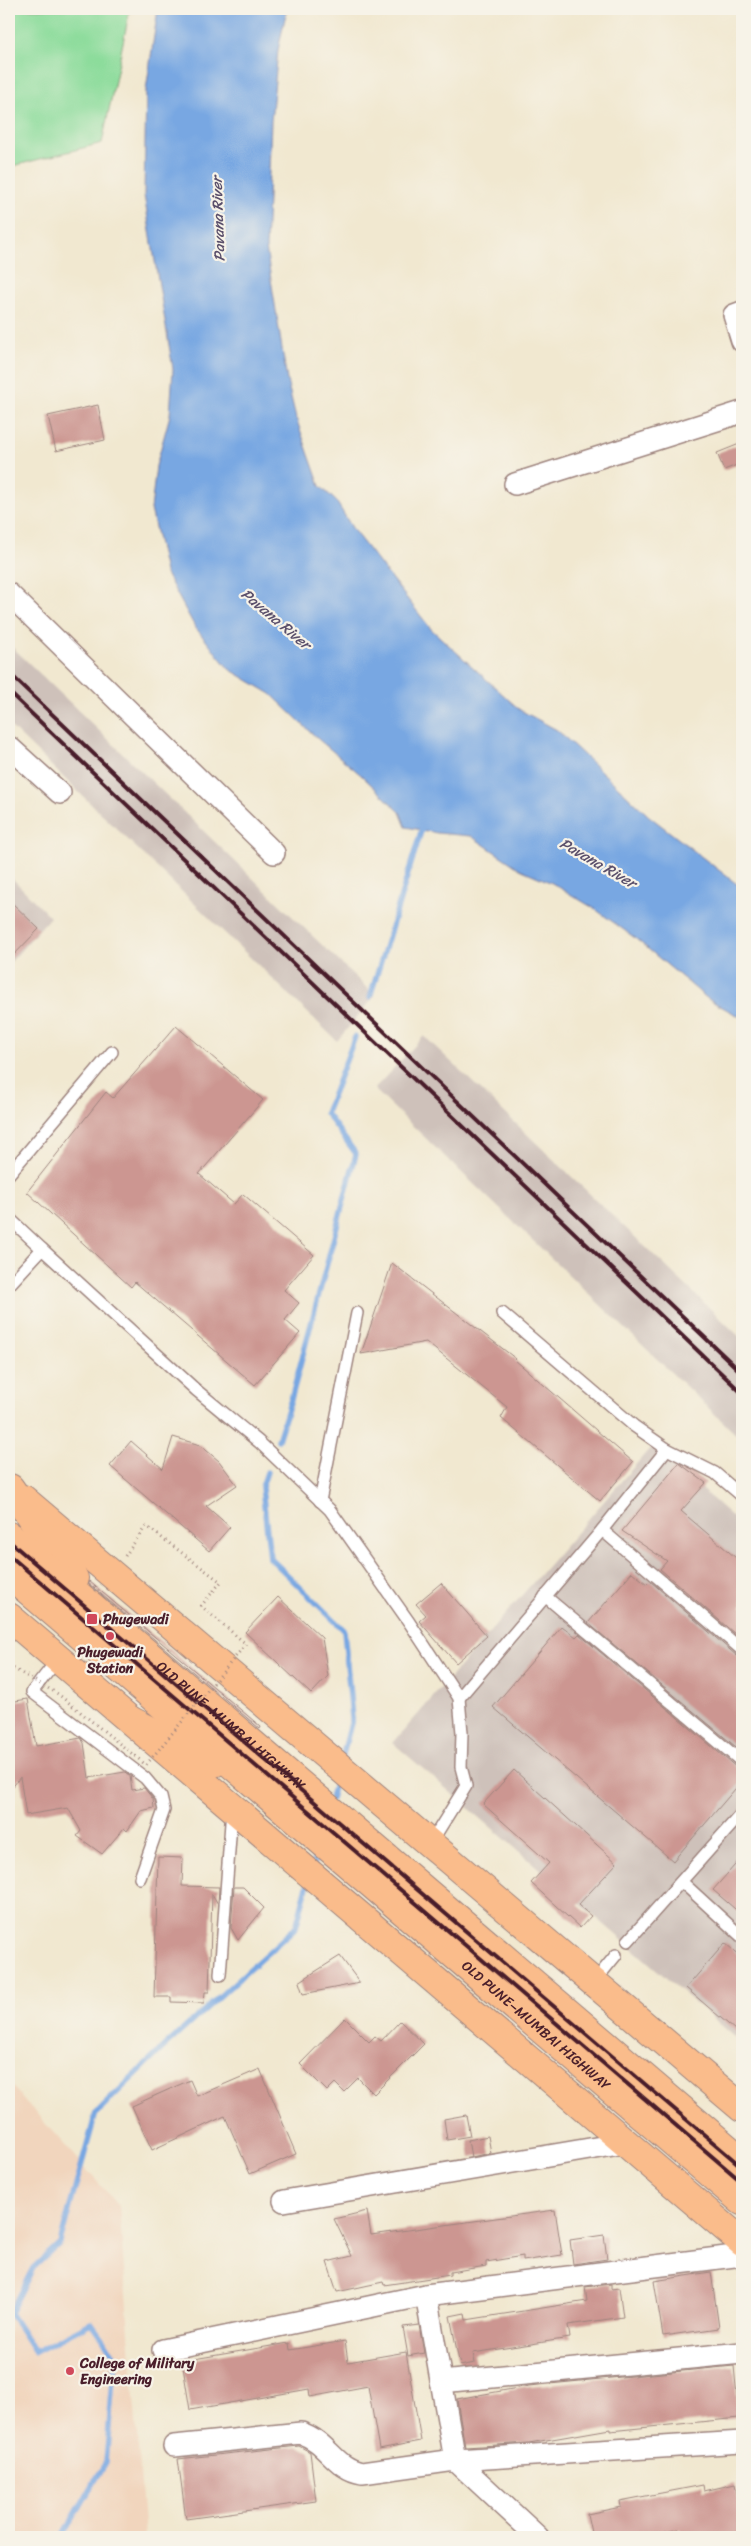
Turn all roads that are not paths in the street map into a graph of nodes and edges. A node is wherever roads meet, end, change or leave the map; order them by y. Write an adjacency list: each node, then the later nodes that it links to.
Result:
1 (742, 312): 2 (street)
2 (742, 341)
3 (742, 412): 4 (street)
4 (515, 484)
5 (9, 594): 8 (street)
6 (9, 747): 7 (street)
7 (60, 793)
8 (274, 854)
9 (112, 1052): 10 (lane)
10 (9, 1174)
11 (9, 1218): 12 (lane)
12 (42, 1249): 13 (lane); 19 (lane)
13 (9, 1285)
14 (357, 1313): 19 (lane)
15 (502, 1313): 16 (lane)
16 (667, 1449): 18 (lane); 20 (lane)
17 (9, 1487): 24 (main road); 34 (main road)
18 (742, 1496)
19 (320, 1501): 28 (lane)
20 (602, 1530): 23 (lane); 26 (lane)
21 (9, 1536): 24 (main road, OLD PUNE–MUMBAI HIGHWAY)
22 (9, 1574): 31 (main road, OLD PUNE–MUMBAI HIGHWAY)
23 (545, 1596): 28 (lane); 30 (lane)
24 (98, 1612): 43 (main road, OLD PUNE–MUMBAI HIGHWAY)
25 (9, 1617): 27 (main road)
26 (742, 1650)
27 (58, 1659): 29 (main road); 35 (lane)
28 (459, 1698): 34 (lane)
29 (130, 1720): 31 (main road); 32 (main road)
30 (742, 1762)
31 (253, 1782): 47 (main road, OLD PUNE–MUMBAI HIGHWAY)
32 (232, 1807): 40 (lane); 44 (main road)
33 (742, 1813): 36 (lane)
34 (430, 1844): 41 (main road)
35 (140, 1878)
36 (682, 1882): 37 (lane); 38 (lane)
37 (742, 1936)
38 (628, 1942)
39 (616, 1955): 41 (lane)
40 (220, 1975)
41 (594, 1982): 42 (main road)
42 (742, 2108)
43 (707, 2131): 45 (main road); 46 (main road, OLD PUNE–MUMBAI HIGHWAY)
44 (625, 2143): 48 (street); 49 (main road)
45 (742, 2149)
46 (742, 2161)
47 (742, 2201)
48 (284, 2202)
49 (742, 2242)
50 (742, 2255): 51 (street)
51 (426, 2295): 52 (street); 54 (street)
52 (163, 2350)
53 (742, 2353): 54 (street)
54 (441, 2382): 57 (street)
55 (742, 2442): 57 (street)
56 (174, 2446): 57 (street)
57 (455, 2460): 58 (street)
58 (538, 2537)

